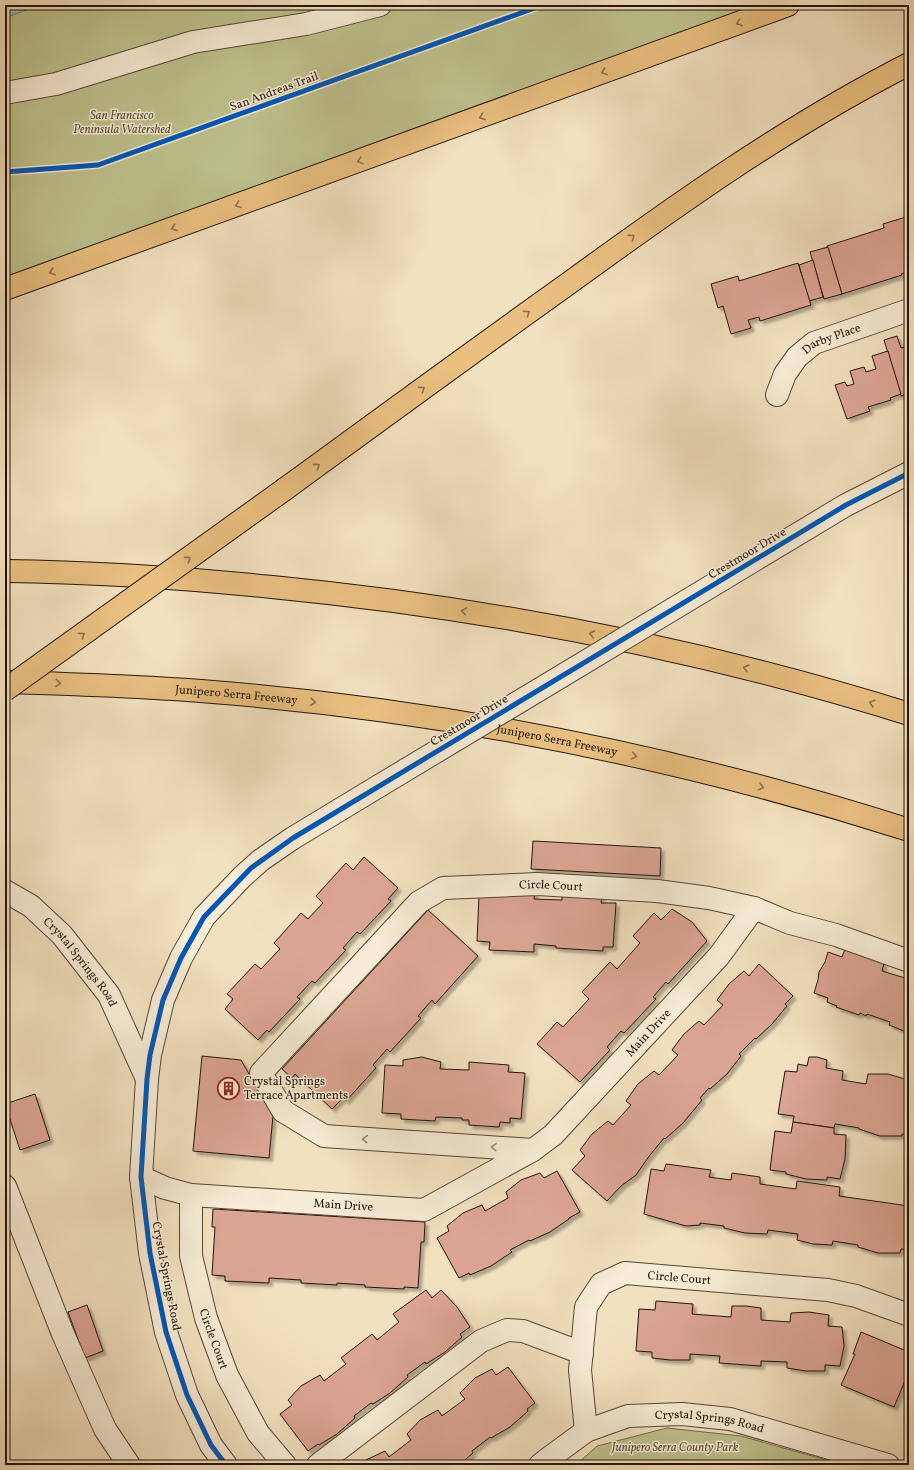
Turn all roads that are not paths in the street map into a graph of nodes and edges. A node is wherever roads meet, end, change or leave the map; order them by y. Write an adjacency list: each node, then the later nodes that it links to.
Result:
1 (380, 5): 4 (street)
2 (788, 5): 5 (highway, one-way to 5)
3 (909, 64): 11 (highway, one-way to 3, bridge)
4 (5, 93)
5 (5, 289)
6 (909, 310): 7 (street, Darby Place)
7 (777, 394)
8 (909, 473): 17 (street, Crestmoor Drive, bridge)
9 (5, 571): 12 (highway, one-way to 9)
10 (5, 682): 13 (highway, Junipero Serra Freeway, one-way to 13)
11 (5, 690)
12 (909, 714)
13 (909, 830)
14 (5, 891): 17 (street, Crystal Springs Road)
15 (754, 908): 16 (street, Circle Court); 18 (street, Main Drive); 18 (street, Circle Court, one-way to 15)
16 (909, 961)
17 (147, 1079): 19 (street, Crystal Springs Road)
18 (533, 1150): 21 (street, Main Drive)
19 (141, 1177): 21 (street, Main Drive); 26 (street, Crystal Springs Road)
20 (5, 1186): 25 (street)
21 (191, 1195): 27 (street, Circle Court)
22 (909, 1315): 23 (street, Circle Court)
23 (582, 1353): 24 (street, Circle Court); 28 (street)
24 (586, 1431): 29 (street, Crystal Springs Road); 30 (street, Crystal Springs Road)
25 (129, 1465)
26 (226, 1465)
27 (285, 1465)
28 (318, 1465)
29 (540, 1465)
30 (888, 1465)

